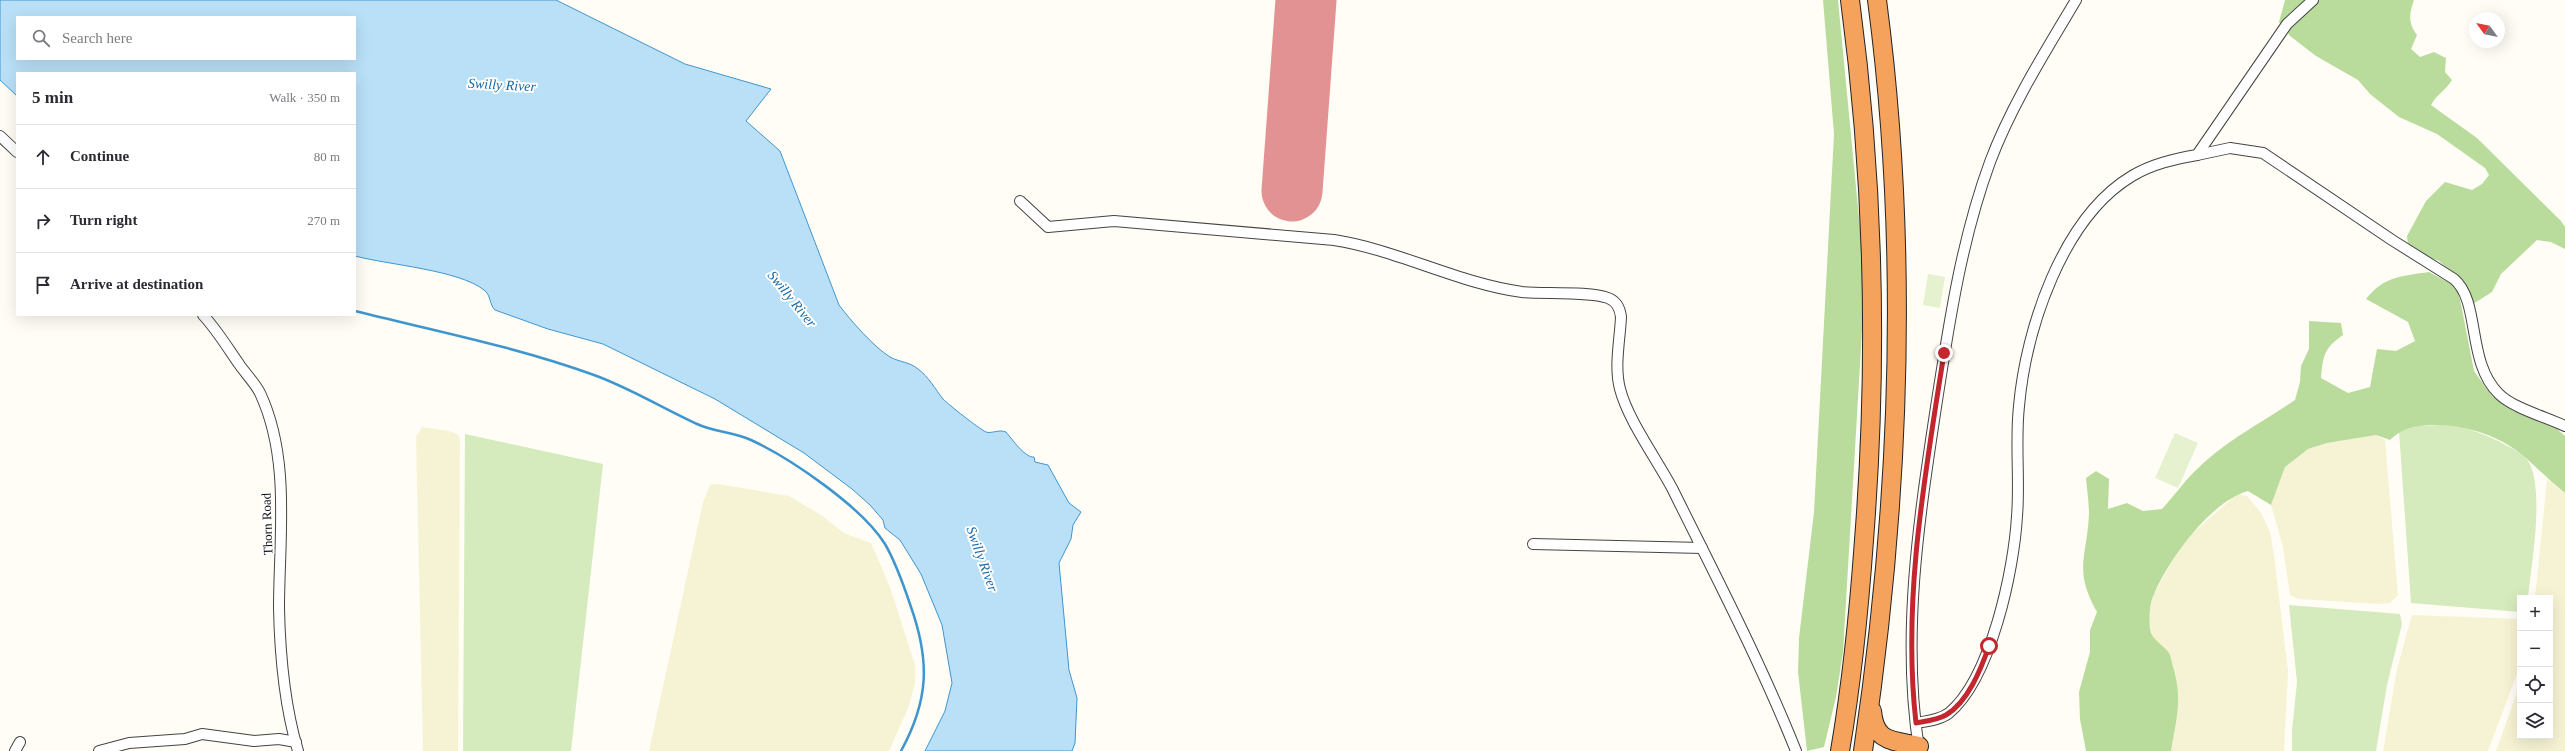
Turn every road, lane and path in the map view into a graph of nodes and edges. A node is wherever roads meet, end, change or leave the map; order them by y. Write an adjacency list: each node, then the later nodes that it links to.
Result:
1 (1850, 0): 19 (highway)
2 (1877, 0): 13 (highway)
3 (2076, 0): 14 (street)
4 (2313, 0): 7 (street)
5 (0, 136): 6 (street)
6 (16, 151)
7 (2197, 155): 10 (street); 14 (street)
8 (1020, 201): 12 (street)
9 (204, 316): 15 (street, Thorn Road)
10 (2565, 426)
11 (1533, 544): 12 (street)
12 (1702, 548): 18 (street)
13 (1870, 701): 16 (highway); 20 (highway)
14 (1916, 723): 16 (street)
15 (297, 747): 17 (street)
16 (1916, 749)
17 (99, 751)
18 (1796, 751)
19 (1840, 751)
20 (1863, 751)

